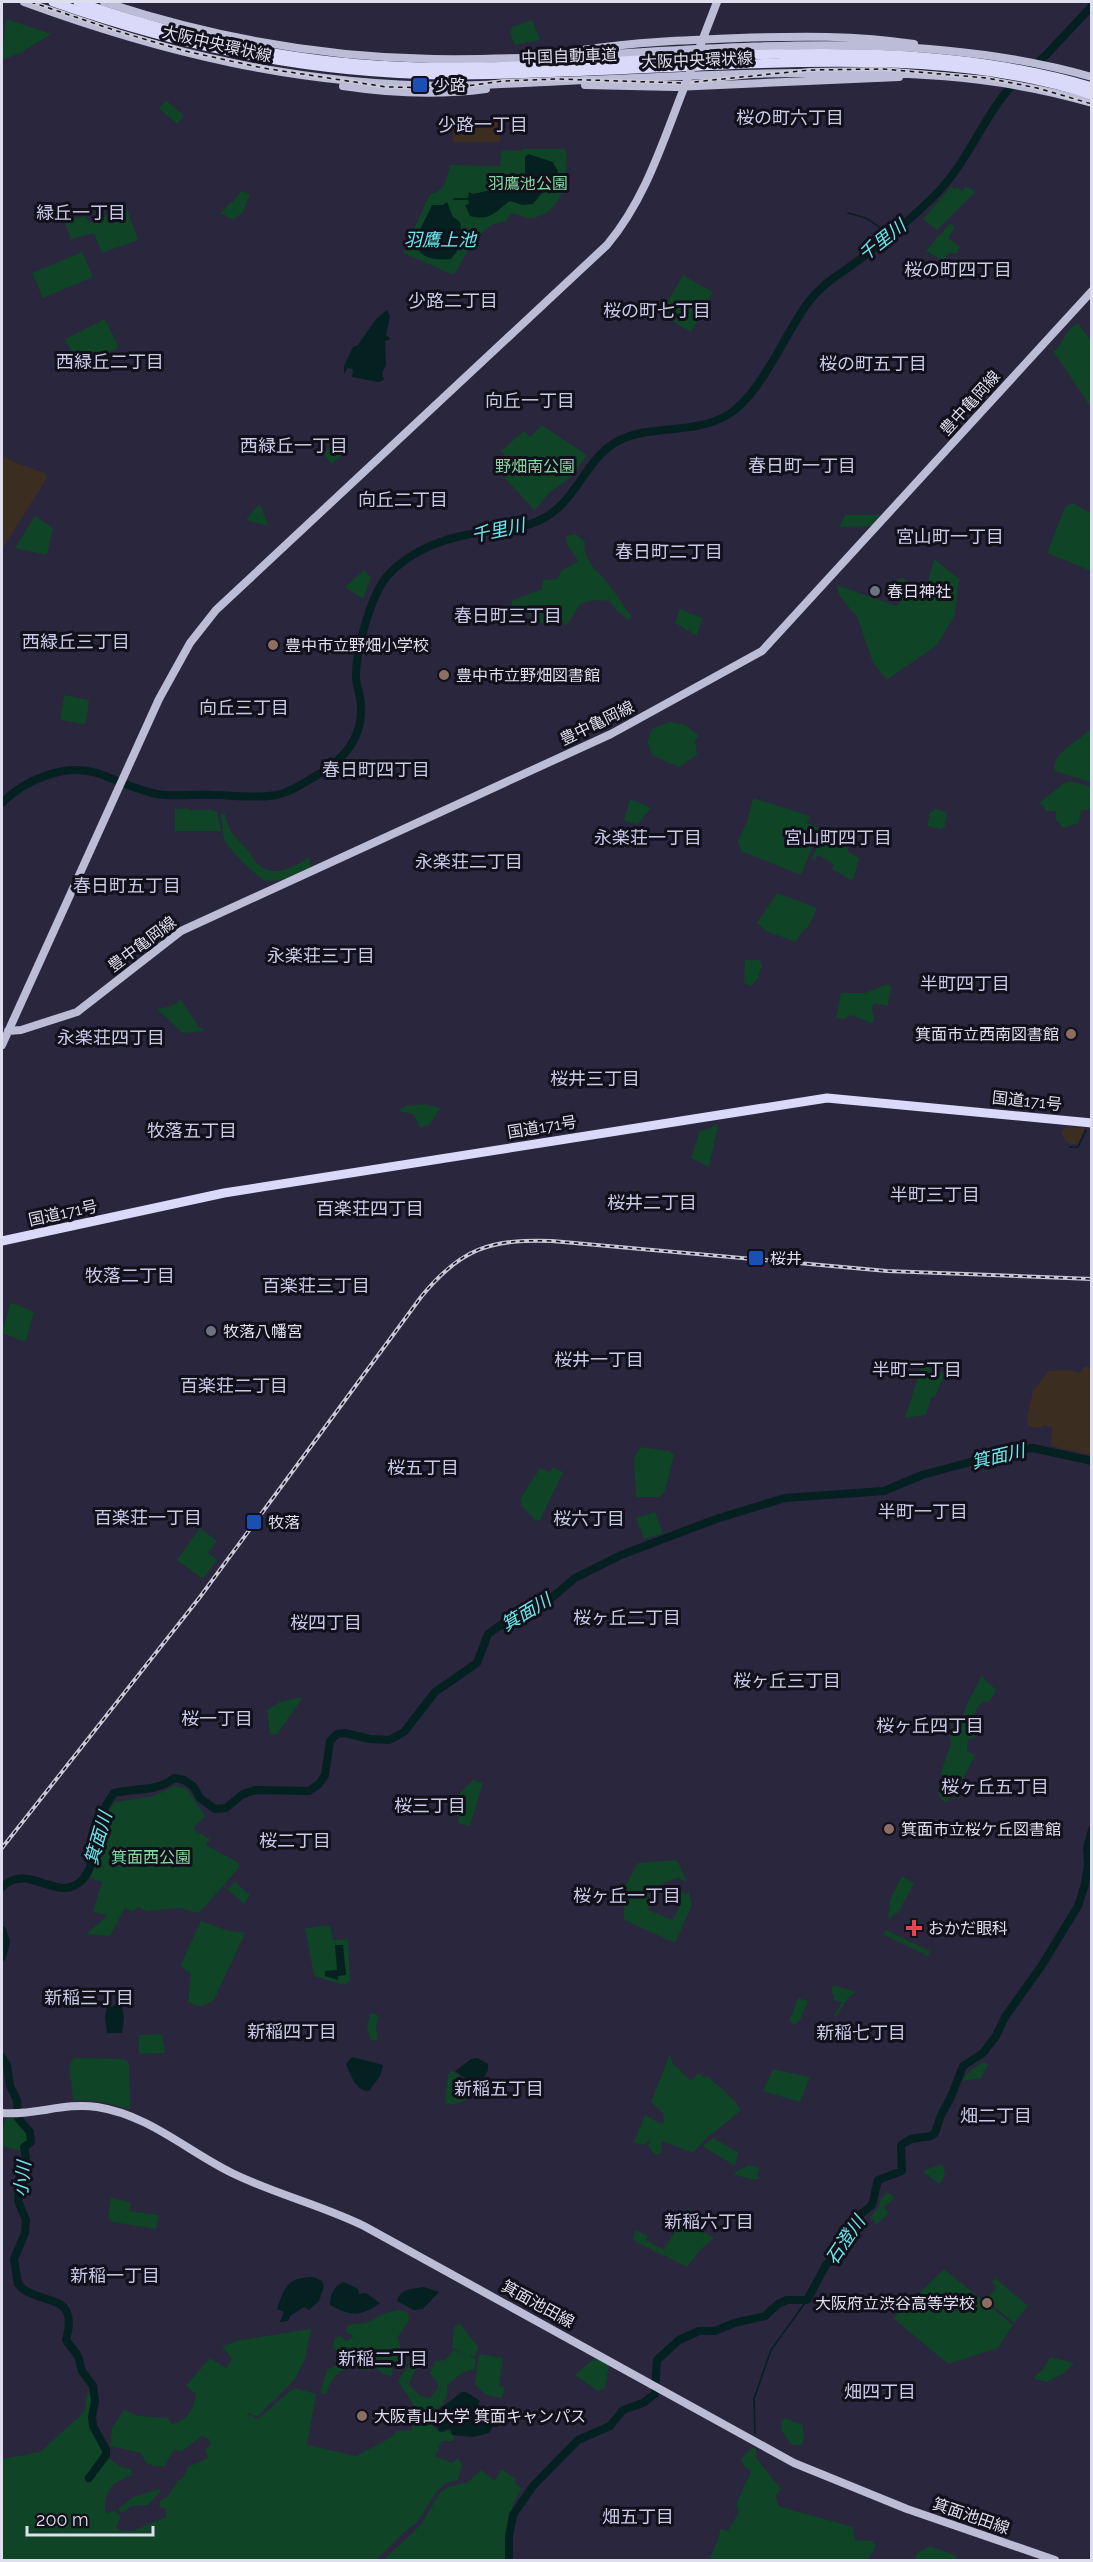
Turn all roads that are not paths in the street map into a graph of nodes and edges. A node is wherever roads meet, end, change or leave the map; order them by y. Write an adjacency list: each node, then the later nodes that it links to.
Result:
1 (24, 2): 12 (main road, 大阪中央環状線)
2 (53, 2): 9 (highway, 中国自動車道)
3 (78, 2): 9 (highway, 中国自動車道)
4 (104, 2): 8 (main road, 大阪中央環状線)
5 (717, 2): 6 (main road)
6 (702, 40): 7 (main road); 8 (main road); 13 (main road, bridge)
7 (945, 50): 9 (main road, 大阪中央環状線); 11 (main road, 大阪中央環状線)
8 (541, 56): 9 (main road, 大阪中央環状線)
9 (856, 59): 10 (main road, 大阪中央環状線); 12 (main road, 大阪中央環状線); 14 (highway, 中国自動車道); 15 (highway, 中国自動車道)
10 (963, 77): 13 (main road); 16 (main road, 大阪中央環状線)
11 (1092, 77)
12 (533, 82): 13 (main road)
13 (685, 84): 18 (main road)
14 (1092, 87)
15 (1092, 95)
16 (1092, 103)
17 (1092, 291): 18 (main road, 豊中亀岡線)
18 (8, 1031): 19 (main road)
19 (2, 1045)
20 (1092, 1123): 21 (highway, 国道171号)
21 (2, 1241)
22 (2, 2114): 23 (main road, 箕面池田線)
23 (1055, 2560)

